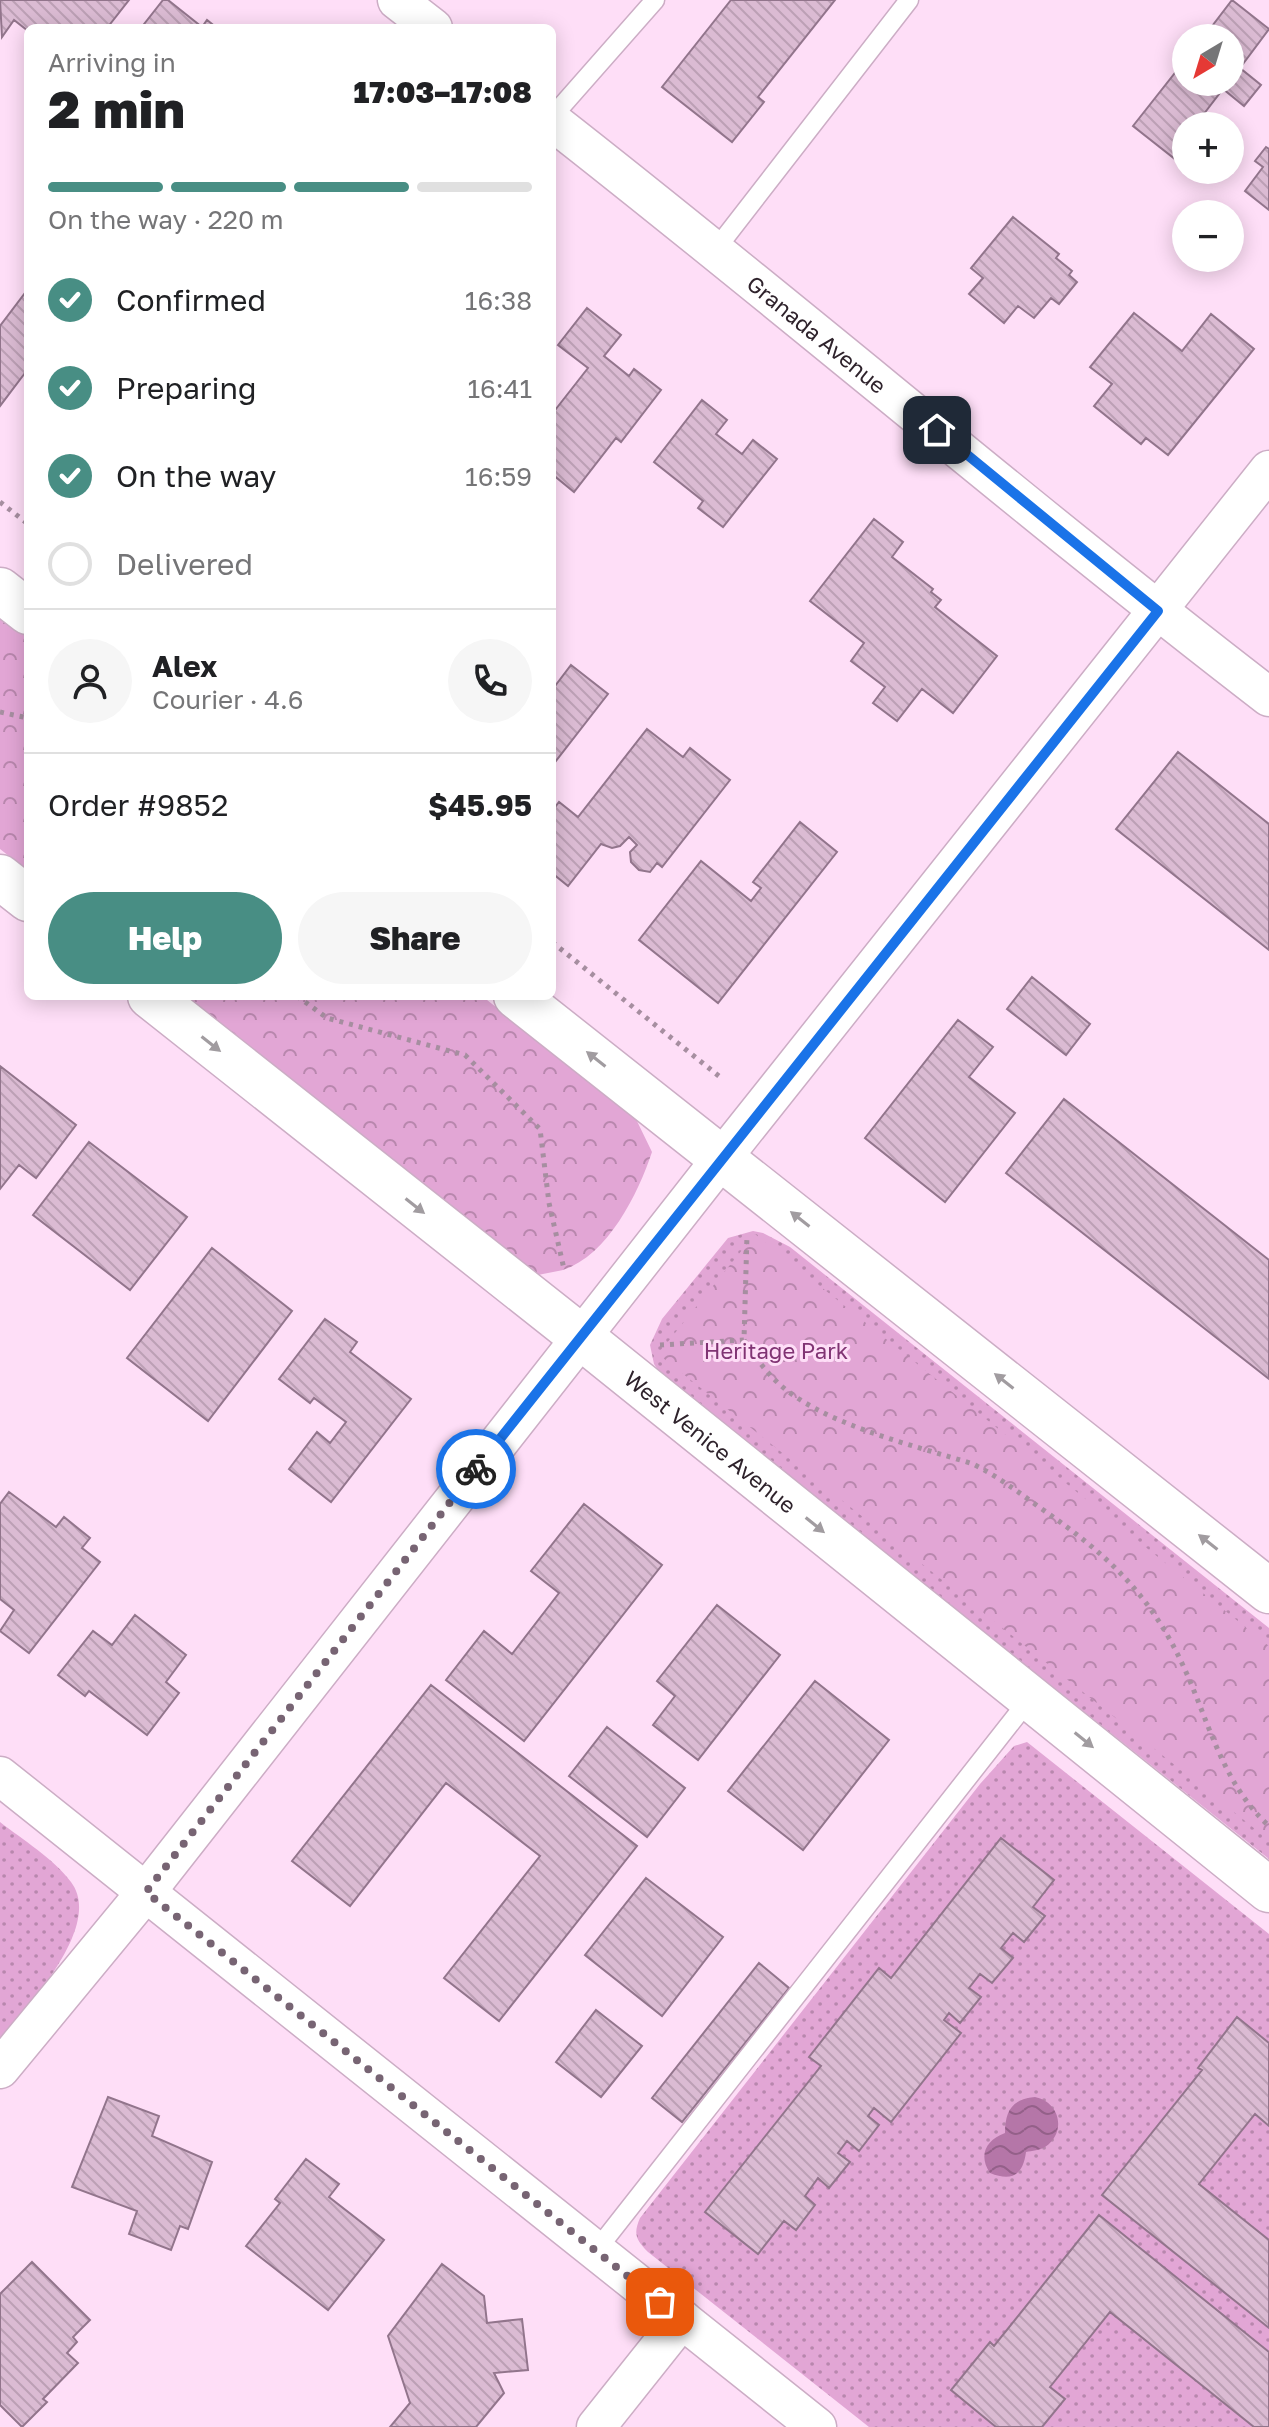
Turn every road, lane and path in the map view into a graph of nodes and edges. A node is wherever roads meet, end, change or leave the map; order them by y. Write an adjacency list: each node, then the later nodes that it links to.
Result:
1 (397, 0): 4 (street)
2 (655, 0): 5 (lane)
3 (909, 0): 7 (lane)
4 (428, 24)
5 (556, 114)
6 (556, 122): 7 (street, Granada Avenue)
7 (716, 249): 13 (street, Granada Avenue)
8 (1269, 470): 13 (street)
9 (0, 502): 10 (path)
10 (24, 521)
11 (0, 590): 12 (street)
12 (24, 609)
13 (1158, 611): 14 (street, Granada Avenue); 24 (street)
14 (1269, 697)
15 (0, 712): 16 (path)
16 (24, 717)
17 (0, 877): 18 (street)
18 (24, 896)
19 (556, 945): 23 (path)
20 (155, 1000): 27 (street, West Venice Avenue, one-way to 27)
21 (302, 1000): 26 (path)
22 (521, 1000): 24 (street, one-way to 22)
23 (720, 1077)
24 (722, 1158): 27 (street); 30 (street, one-way to 24)
25 (747, 1234): 28 (path)
26 (564, 1270)
27 (581, 1337): 31 (street, West Venice Avenue, one-way to 31); 35 (street)
28 (744, 1340): 29 (path); 33 (path)
29 (656, 1345)
30 (1269, 1591)
31 (1031, 1697): 34 (street, West Venice Avenue, one-way to 34); 37 (lane)
32 (0, 1776): 35 (street)
33 (1269, 1826)
34 (1269, 1890)
35 (146, 1892): 36 (street); 37 (street)
36 (0, 2069)
37 (595, 2252): 38 (street)
38 (682, 2319): 39 (street); 40 (street)
39 (596, 2427)
40 (817, 2427)

